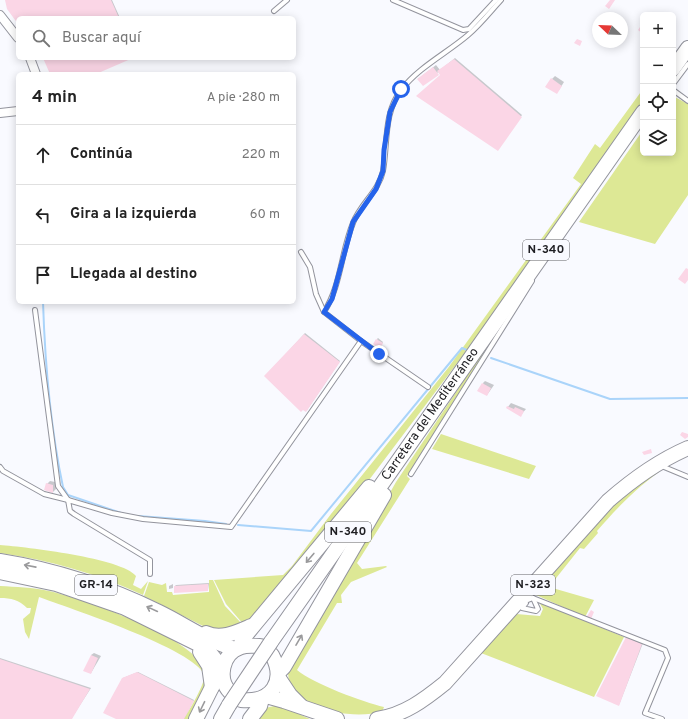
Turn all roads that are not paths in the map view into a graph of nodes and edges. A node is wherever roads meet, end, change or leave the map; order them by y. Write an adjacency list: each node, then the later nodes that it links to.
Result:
1 (287, 0): 5 (lane)
2 (393, 0): 3 (lane)
3 (496, 0)
4 (501, 0): 22 (lane)
5 (274, 11)
6 (0, 15): 7 (street)
7 (16, 35)
8 (688, 48): 11 (highway)
9 (31, 60): 12 (street)
10 (688, 64): 13 (lane)
11 (676, 65)
12 (35, 72)
13 (676, 80)
14 (676, 92): 15 (lane)
15 (688, 101)
16 (16, 111): 17 (street)
17 (0, 113)
18 (640, 116): 25 (highway, Carretera del Mediterráneo / N-340)
19 (301, 252): 22 (lane)
20 (533, 279): 30 (lane)
21 (35, 310): 32 (lane)
22 (324, 312): 23 (lane)
23 (361, 341): 24 (lane); 32 (lane)
24 (428, 387)
25 (449, 387): 26 (highway, Carretera del Mediterráneo / N-340); 37 (highway, one-way to 37)
26 (425, 421): 40 (highway, Carretera del Mediterráneo / N-340); 42 (highway, one-way to 26)
27 (688, 448): 28 (highway, N-323)
28 (660, 462): 31 (lane); 36 (highway, N-323)
29 (0, 467): 32 (lane)
30 (411, 474)
31 (688, 477)
32 (68, 500): 35 (lane)
33 (0, 561): 38 (highway, GR-14, one-way to 33)
34 (0, 572): 38 (highway, GR-14)
35 (150, 574)
36 (526, 600): 47 (highway, N-323); 53 (lane)
37 (255, 624): 38 (highway); 39 (highway)
38 (186, 632): 39 (highway); 41 (highway); 43 (highway)
39 (238, 648): 40 (highway); 41 (highway)
40 (267, 648): 42 (highway); 45 (highway, Carretera del Mediterráneo / N-340, bridge)
41 (223, 670): 43 (highway); 45 (highway)
42 (278, 675): 44 (highway); 46 (highway)
43 (212, 687): 48 (highway, one-way to 48)
44 (264, 697): 45 (highway); 46 (highway); 50 (highway)
45 (234, 699): 49 (highway, Carretera del Mediterráneo / N-340)
46 (301, 706): 51 (highway)
47 (398, 716): 52 (highway, N-323)
48 (196, 719)
49 (221, 719)
50 (250, 719)
51 (337, 719)
52 (377, 719)
53 (662, 719)

